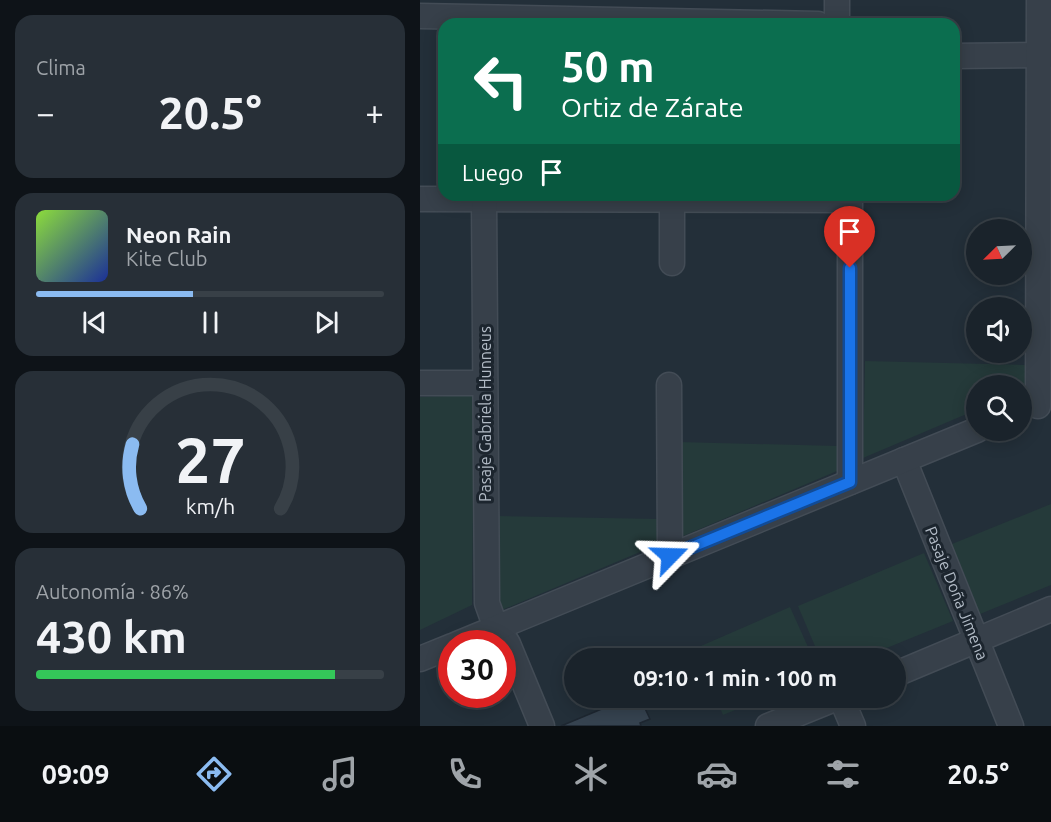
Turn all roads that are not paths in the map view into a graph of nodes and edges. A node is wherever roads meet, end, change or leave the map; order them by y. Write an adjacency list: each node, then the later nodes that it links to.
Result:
1 (837, 0): 5 (street)
2 (1039, 0): 6 (street)
3 (420, 16): 4 (street)
4 (504, 18)
5 (837, 18)
6 (1045, 55): 7 (street); 17 (street)
7 (960, 56)
8 (420, 199): 9 (street)
9 (438, 199)
10 (484, 201): 15 (street, Pasaje Gabriela Hunneus)
11 (672, 201): 13 (street)
12 (850, 201): 20 (street)
13 (672, 263)
14 (420, 383): 15 (street)
15 (485, 383): 23 (street, Pasaje Gabriela Hunneus)
16 (669, 385): 21 (street)
17 (1037, 406)
18 (966, 434): 19 (street)
19 (903, 460): 20 (street); 25 (street, Pasaje Doña Jimena)
20 (850, 482): 21 (street)
21 (670, 556): 23 (street)
22 (1051, 609): 25 (street)
23 (498, 627): 24 (street); 31 (street, Pasaje Gabriela Hunneus)
24 (491, 630)
25 (976, 640): 28 (street); 34 (street, Pasaje Doña Jimena)
26 (438, 652): 27 (street)
27 (420, 659)
28 (906, 670)
29 (814, 708): 32 (street)
30 (844, 708): 33 (street)
31 (542, 726)
32 (768, 726)
33 (853, 726)
34 (1011, 726)

